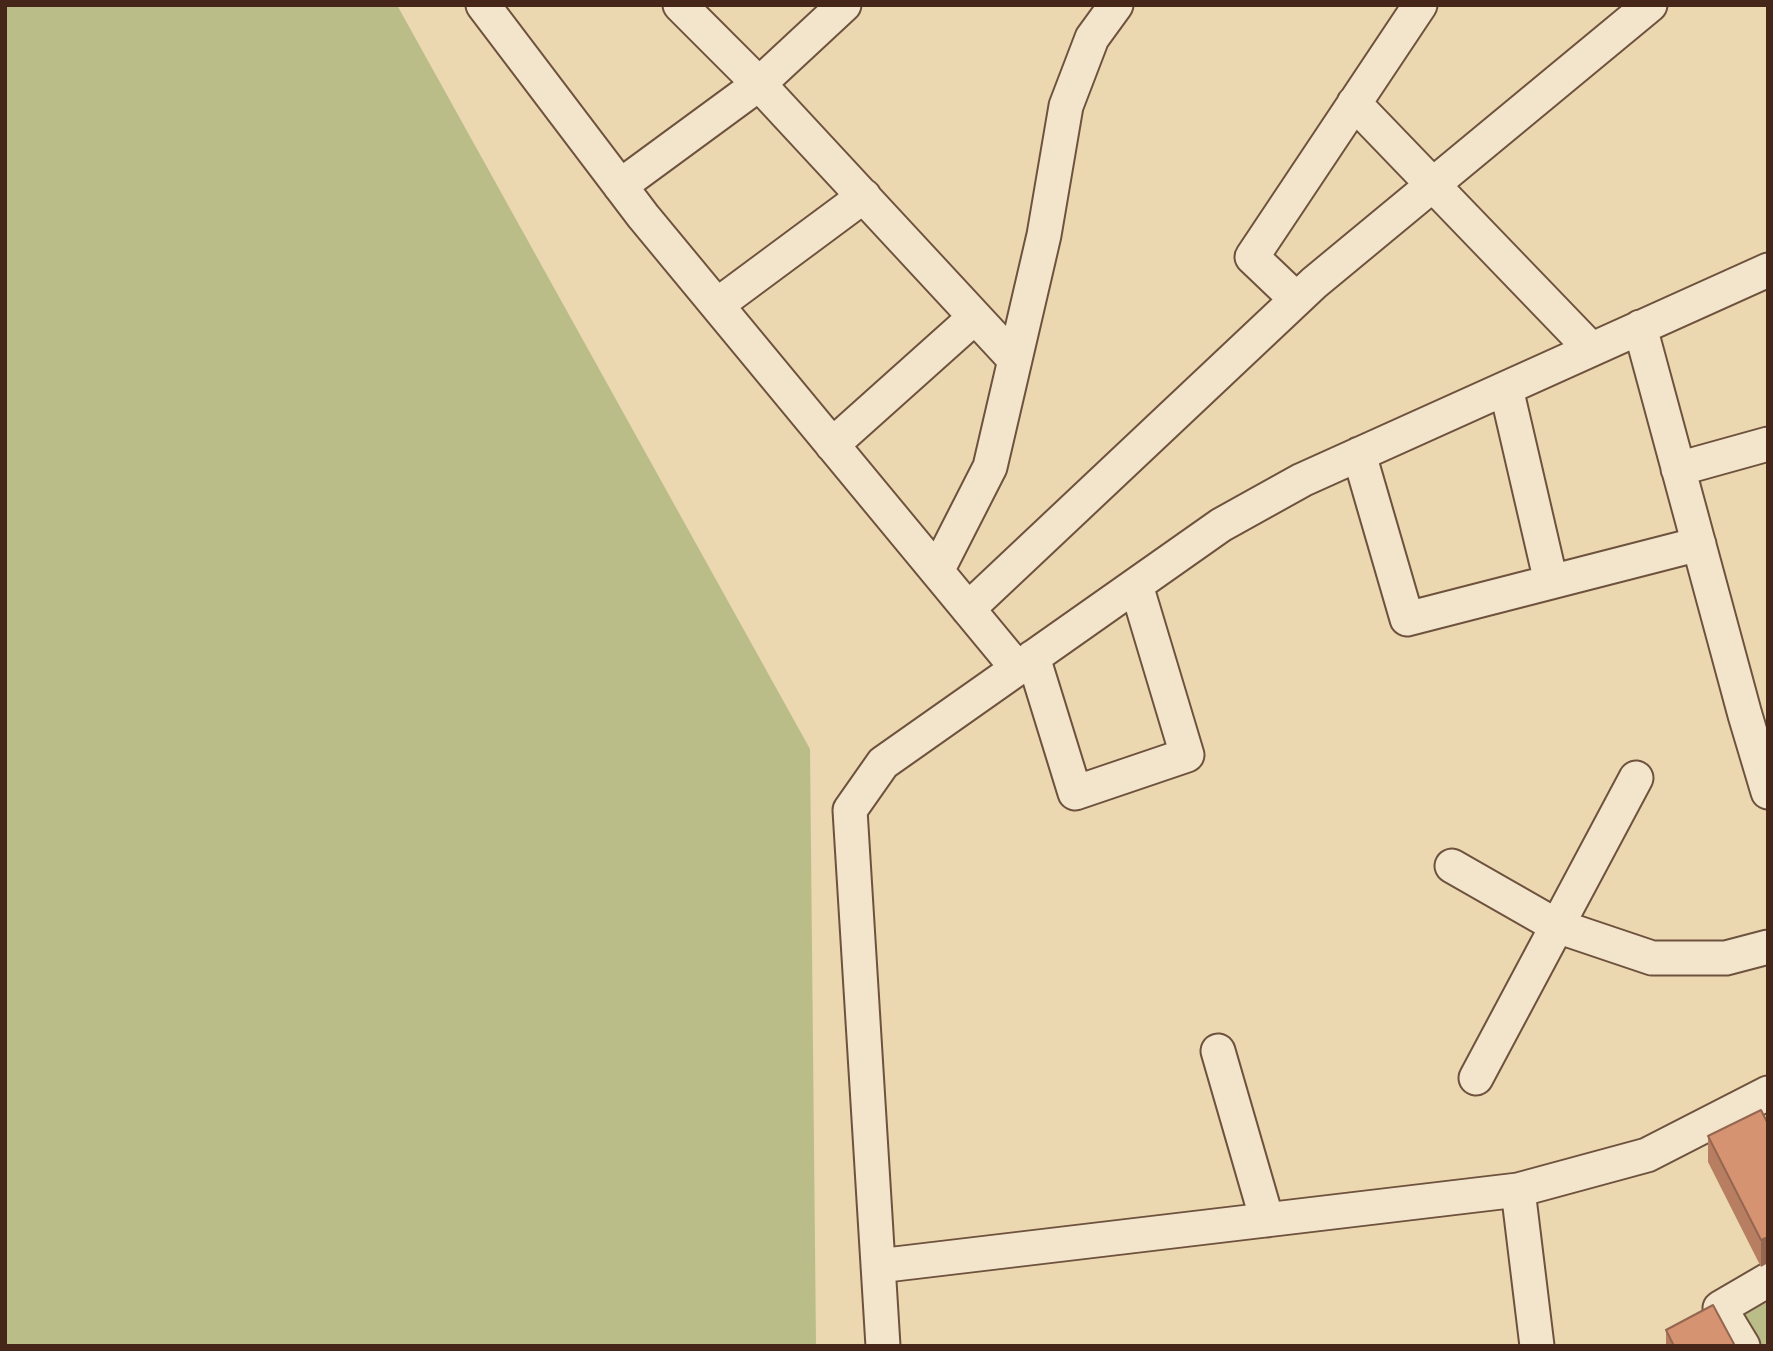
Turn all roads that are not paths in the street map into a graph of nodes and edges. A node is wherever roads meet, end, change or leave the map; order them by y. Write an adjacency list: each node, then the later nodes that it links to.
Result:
1 (483, 5): 10 (street)
2 (680, 5): 7 (street)
3 (844, 5): 7 (street)
4 (1115, 5): 18 (street)
5 (1420, 5): 8 (street)
6 (1650, 5): 9 (street)
7 (759, 84): 10 (street); 11 (street)
8 (1354, 103): 9 (street); 13 (street)
9 (1433, 185): 13 (street); 17 (street)
10 (621, 186): 14 (street)
11 (864, 197): 14 (street); 15 (street)
12 (1768, 271): 16 (street)
13 (1296, 299): 28 (street)
14 (717, 305): 21 (street)
15 (975, 317): 18 (street); 21 (street)
16 (1640, 327): 17 (street); 23 (street)
17 (1591, 349): 19 (street)
18 (1015, 360): 25 (street)
19 (1506, 388): 22 (street); 26 (street)
20 (1768, 444): 23 (street)
21 (832, 445): 25 (street)
22 (1359, 454): 26 (street); 27 (street)
23 (1678, 469): 24 (street)
24 (1699, 544): 26 (street); 31 (street)
25 (937, 571): 28 (street)
26 (1551, 582)
27 (1136, 585): 29 (street); 29 (street)
28 (968, 609): 29 (street)
29 (1025, 663): 40 (street)
30 (1636, 778): 33 (street)
31 (1768, 792)
32 (1452, 866): 33 (street)
33 (1557, 926): 34 (street); 36 (street)
34 (1768, 947)
35 (1218, 1051): 39 (street)
36 (1476, 1078)
37 (1768, 1093): 38 (street)
38 (1518, 1190): 39 (street); 43 (street)
39 (1267, 1220): 40 (street)
40 (878, 1266): 42 (street)
41 (1768, 1280): 44 (street)
42 (883, 1346)
43 (1537, 1346)
44 (1743, 1346)

